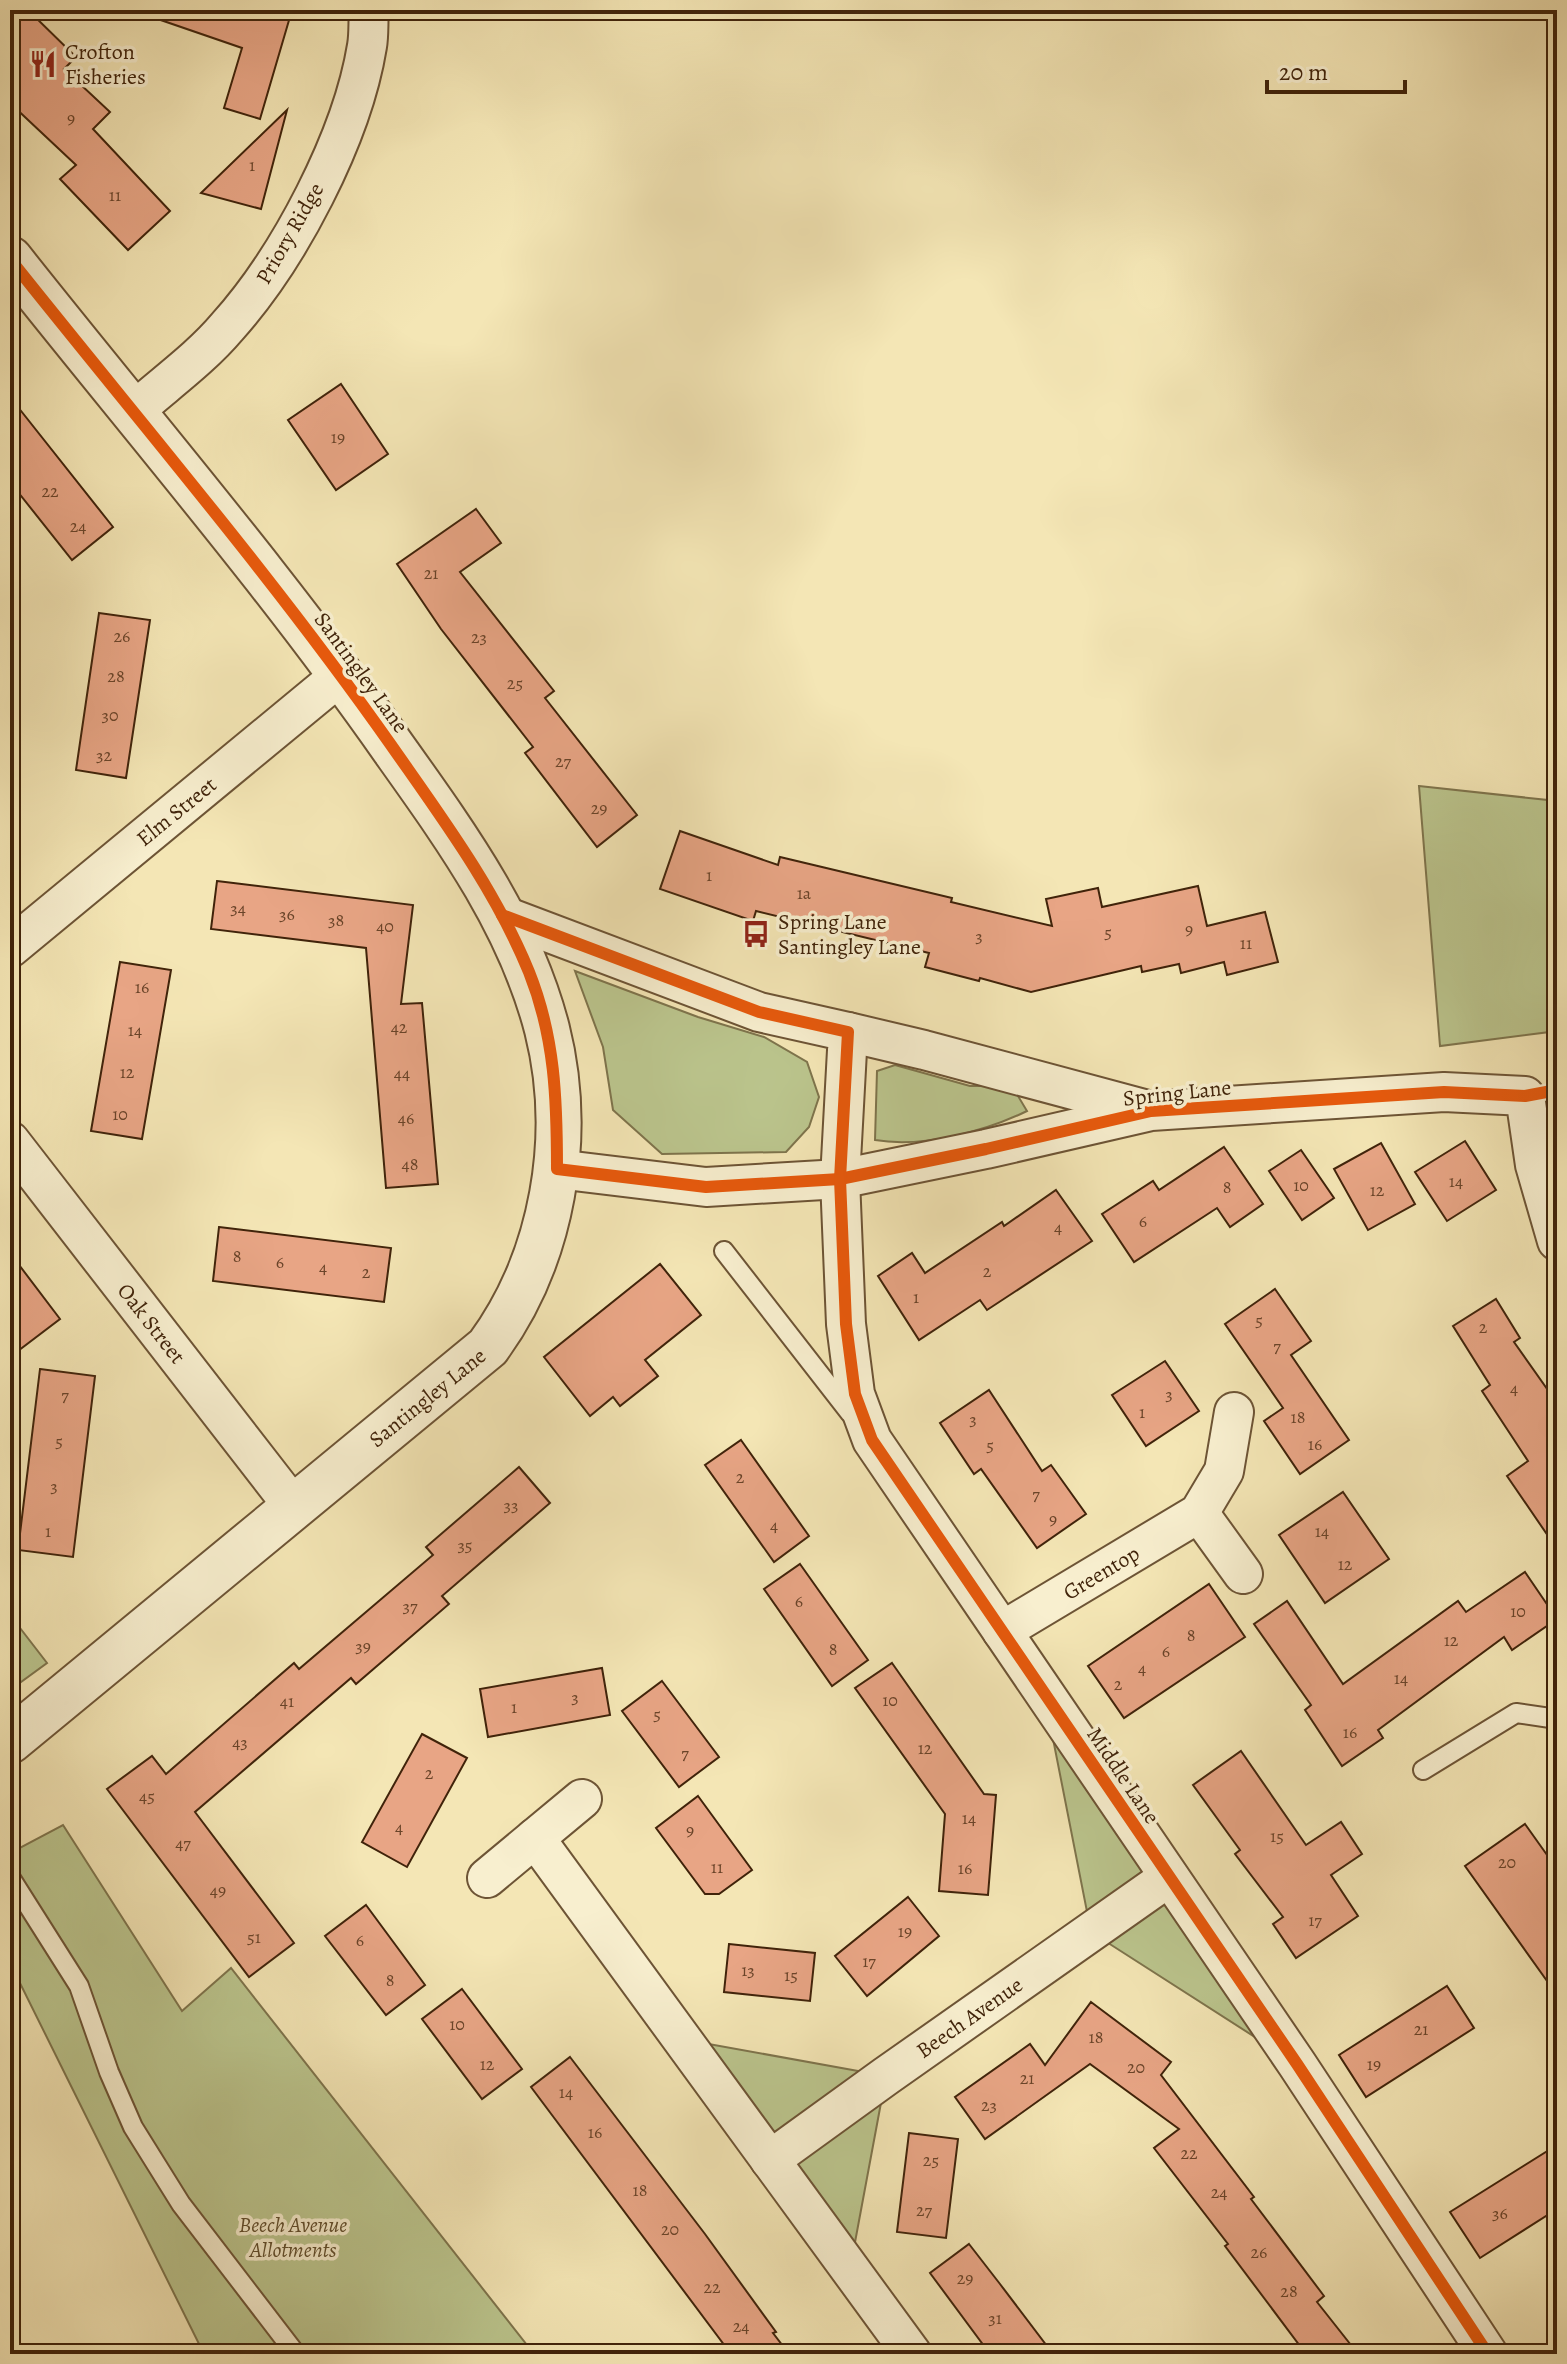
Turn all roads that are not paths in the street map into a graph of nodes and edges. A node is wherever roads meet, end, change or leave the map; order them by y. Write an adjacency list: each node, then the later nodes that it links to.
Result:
1 (369, 10): 3 (street, Priory Ridge)
2 (10, 259): 3 (street, Santingley Lane)
3 (132, 413): 4 (street, Santingley Lane)
4 (342, 674): 5 (street, Santingley Lane); 6 (street, Elm Street)
5 (502, 915): 7 (street, Spring Lane); 10 (street, Santingley Lane)
6 (10, 948)
7 (848, 1032): 8 (street, Spring Lane); 11 (street)
8 (1151, 1111): 11 (street, Spring Lane); 12 (street, Spring Lane)
9 (10, 1141): 16 (street, Oak Street)
10 (557, 1169): 11 (street, Spring Lane); 16 (street, Santingley Lane)
11 (840, 1179): 15 (street, Middle Lane)
12 (1557, 1241)
13 (724, 1251): 15 (lane, Middle Lane)
14 (1234, 1412): 17 (street, Greentop)
15 (872, 1440): 19 (street, Middle Lane)
16 (293, 1506): 21 (street, Santingley Lane)
17 (1199, 1513): 18 (street); 19 (street, Greentop)
18 (1243, 1574)
19 (1002, 1631): 26 (street, Middle Lane)
20 (1557, 1719): 22 (lane)
21 (10, 1741)
22 (1423, 1770)
23 (582, 1799): 24 (street)
24 (535, 1838): 27 (street); 28 (street)
25 (10, 1877): 29 (lane)
26 (1169, 1877): 28 (street, Beech Avenue); 31 (street, Middle Lane)
27 (487, 1878)
28 (770, 2160): 30 (street)
29 (296, 2354)
30 (912, 2354)
31 (1488, 2354)

